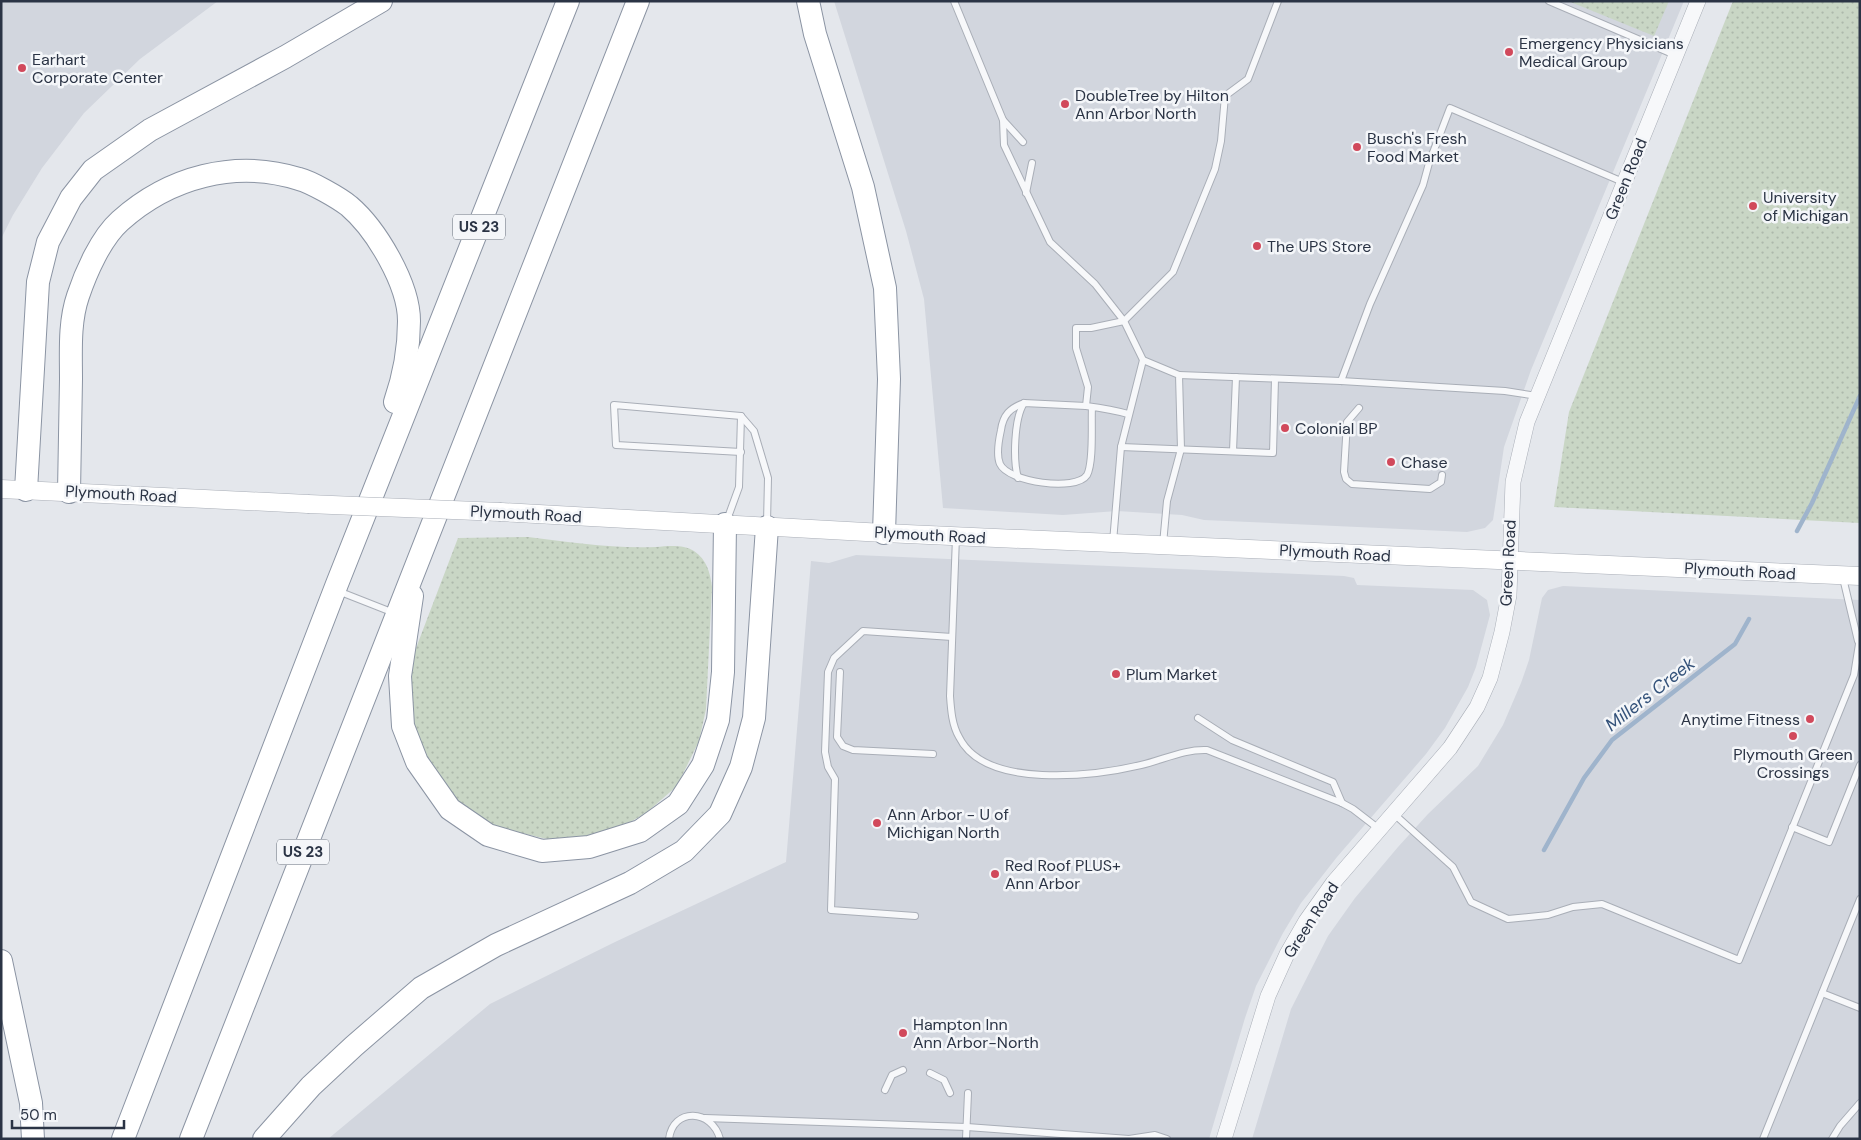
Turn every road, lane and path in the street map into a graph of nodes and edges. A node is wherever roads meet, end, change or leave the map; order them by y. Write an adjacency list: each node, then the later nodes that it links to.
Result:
1 (381, 1): 34 (highway)
2 (568, 1): 45 (highway, US 23)
3 (638, 1): 43 (highway, US 23)
4 (808, 1): 38 (highway)
5 (954, 1): 10 (lane)
6 (1278, 1): 15 (lane)
7 (1548, 1): 9 (lane)
8 (1698, 1): 9 (street, Green Road)
9 (1676, 56): 13 (street, Green Road)
10 (1003, 120): 11 (lane); 14 (lane)
11 (1024, 142)
12 (1032, 163): 14 (lane)
13 (1625, 182): 20 (lane); 21 (street, Green Road)
14 (1026, 192): 15 (lane)
15 (1124, 321): 16 (lane); 23 (lane)
16 (1143, 360): 17 (lane); 25 (lane)
17 (1179, 375): 18 (lane); 28 (lane)
18 (1236, 377): 19 (lane); 29 (lane)
19 (1275, 379): 20 (lane); 29 (lane)
20 (1341, 381): 21 (lane)
21 (1538, 396): 42 (street, Green Road)
22 (1024, 403): 23 (lane); 32 (lane); 32 (lane)
23 (1089, 407): 25 (lane); 32 (lane)
24 (1359, 408): 31 (lane)
25 (1128, 414): 27 (lane)
26 (741, 416): 30 (lane); 30 (lane); 37 (lane)
27 (1121, 447): 28 (lane); 40 (lane)
28 (1181, 449): 29 (lane); 41 (lane)
29 (1233, 451)
30 (741, 452): 36 (lane)
31 (1442, 475)
32 (1018, 478)
33 (1, 489): 34 (main road, Plymouth Road)
34 (26, 490): 35 (main road, Plymouth Road)
35 (69, 492): 36 (main road, Plymouth Road, bridge); 45 (highway)
36 (725, 524): 37 (main road, Plymouth Road); 43 (highway)
37 (767, 526): 38 (main road, Plymouth Road); 76 (highway)
38 (884, 533): 39 (main road, Plymouth Road)
39 (956, 536): 40 (main road, Plymouth Road); 47 (lane)
40 (1113, 543): 41 (main road, Plymouth Road)
41 (1163, 545): 42 (main road, Plymouth Road)
42 (1509, 561): 44 (main road, Plymouth Road); 56 (street, Green Road)
43 (416, 565): 46 (highway, US 23)
44 (1851, 576): 48 (lane)
45 (336, 586): 46 (lane); 74 (highway, US 23)
46 (396, 614): 75 (highway, US 23)
47 (952, 637): 55 (lane); 60 (lane)
48 (1859, 640): 50 (lane)
49 (840, 672): 53 (lane)
50 (1852, 680): 51 (lane); 57 (lane)
51 (1860, 684)
52 (1198, 718): 55 (lane)
53 (933, 754)
54 (1860, 765): 57 (lane)
55 (1342, 803): 58 (lane)
56 (1394, 814): 57 (lane); 58 (street, Green Road)
57 (1792, 827)
58 (1380, 829): 82 (street, Green Road)
59 (1860, 899): 62 (lane)
60 (915, 916)
61 (1, 961): 73 (highway)
62 (1822, 993): 63 (lane); 83 (lane)
63 (1860, 1008)
64 (903, 1070): 66 (lane)
65 (930, 1073): 67 (lane)
66 (885, 1090)
67 (950, 1093)
68 (968, 1094): 71 (lane)
69 (1860, 1103): 84 (lane)
70 (705, 1118): 71 (lane); 77 (lane); 78 (lane)
71 (967, 1127): 72 (lane); 79 (lane)
72 (1086, 1137): 80 (lane)
73 (33, 1139)
74 (123, 1139)
75 (191, 1139)
76 (264, 1139)
77 (669, 1139)
78 (720, 1139)
79 (966, 1139)
80 (1129, 1139): 81 (lane)
81 (1167, 1139)
82 (1224, 1139)
83 (1763, 1139)
84 (1832, 1139)

